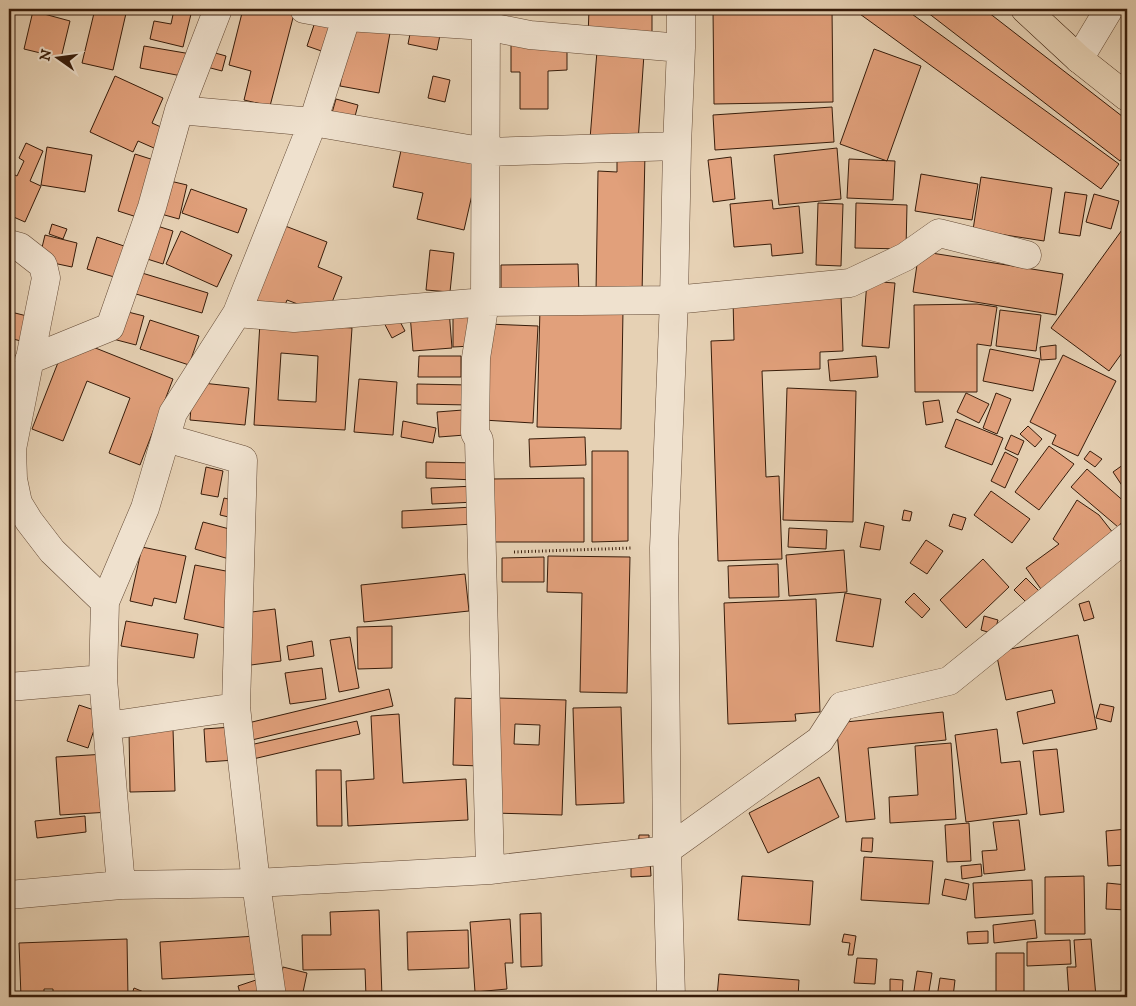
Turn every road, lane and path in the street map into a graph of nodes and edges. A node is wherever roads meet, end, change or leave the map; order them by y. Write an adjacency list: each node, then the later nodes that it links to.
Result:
1 (218, 9): 11 (street)
2 (304, 9): 6 (street)
3 (681, 9): 8 (street)
4 (1025, 9): 9 (main road)
5 (1109, 9): 9 (street)
6 (348, 13): 7 (street); 12 (street)
7 (485, 17): 8 (street); 14 (street)
8 (681, 48): 13 (street)
9 (1079, 59): 10 (main road)
10 (1127, 97)
11 (179, 110): 12 (street); 20 (street)
12 (313, 122): 14 (street); 19 (street)
13 (677, 146): 14 (street); 17 (street)
14 (486, 152): 18 (street)
15 (9, 244): 20 (street)
16 (1027, 255): 17 (street)
17 (674, 300): 18 (street); 23 (street)
18 (485, 302): 19 (street); 24 (street)
19 (237, 313): 21 (street)
20 (29, 360): 25 (street)
21 (166, 438): 25 (street); 28 (street)
22 (1127, 537): 30 (street)
23 (664, 548): 24 (path); 30 (street)
24 (483, 553): 31 (street)
25 (104, 602): 26 (street)
26 (103, 679): 27 (street); 29 (street)
27 (9, 687)
28 (236, 707): 29 (street); 32 (street)
29 (107, 726): 33 (street)
30 (667, 850): 31 (street); 36 (street)
31 (490, 870): 32 (street)
32 (256, 884): 33 (street); 35 (street)
33 (121, 885): 34 (street)
34 (9, 894)
35 (272, 997)
36 (671, 997)

